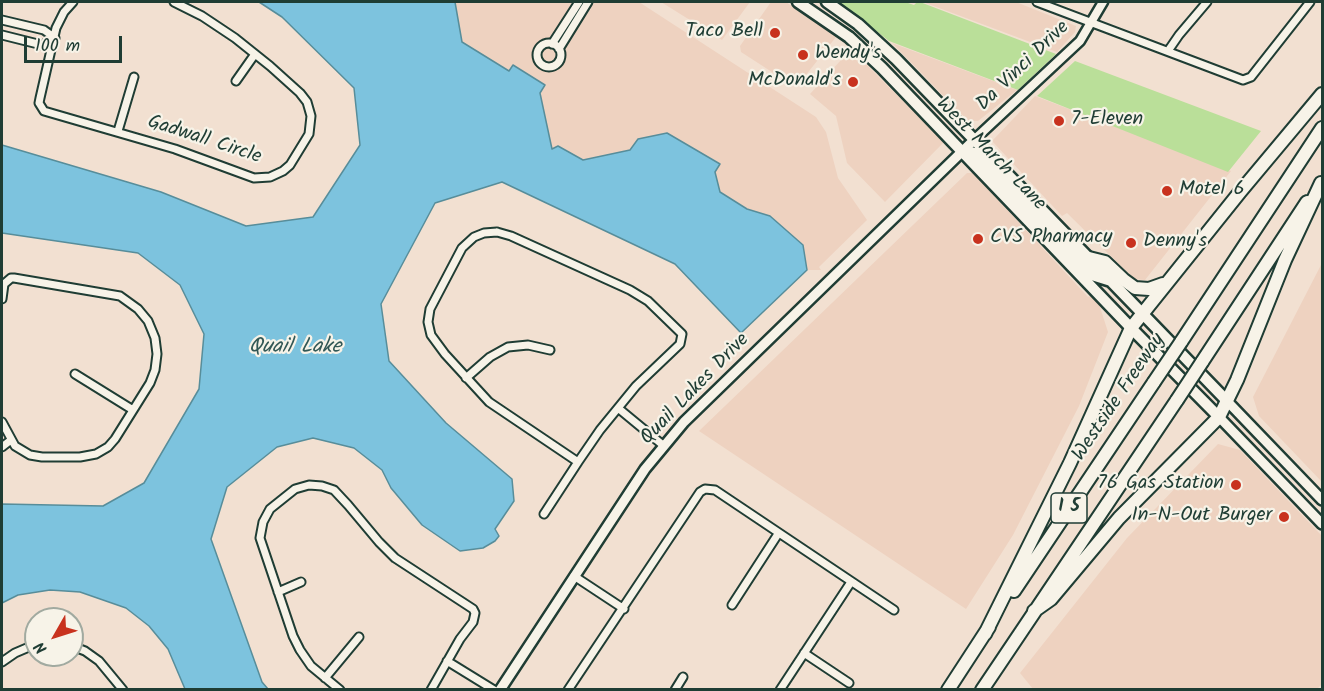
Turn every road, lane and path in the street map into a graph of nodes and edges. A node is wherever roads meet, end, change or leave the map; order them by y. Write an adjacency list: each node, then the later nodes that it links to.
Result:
1 (73, 2): 14 (street, Gadwall Circle)
2 (174, 2): 18 (street, Gadwall Circle)
3 (579, 2): 15 (street)
4 (588, 2): 16 (street)
5 (798, 2): 25 (main road, West March Lane)
6 (827, 2): 24 (main road, West March Lane)
7 (1037, 2): 12 (street)
8 (1103, 2): 12 (street, Da Vinci Drive)
9 (1207, 2): 17 (street)
10 (1310, 2): 17 (street)
11 (2, 20): 14 (street)
12 (1091, 22): 17 (street); 24 (street, Da Vinci Drive)
13 (2, 35): 14 (street)
14 (55, 38): 22 (street, Gadwall Circle)
15 (552, 44): 16 (street); 16 (street)
16 (559, 49)
17 (1168, 51)
18 (255, 54): 20 (street); 22 (street, Gadwall Circle)
19 (134, 77): 22 (street)
20 (236, 81)
21 (1323, 94): 29 (highway)
22 (118, 132)
23 (1319, 133): 58 (highway, Westside Freeway / I 5, bridge)
24 (975, 139): 25 (main road, Da Vinci Drive); 28 (main road, West March Lane)
25 (963, 153): 30 (main road); 33 (main road, West March Lane); 43 (main road, Quail Lakes Drive)
26 (1322, 182): 27 (highway, I 5)
27 (1302, 217): 37 (highway); 57 (highway, I 5, bridge)
28 (1089, 258): 29 (highway); 30 (main road, West March Lane)
29 (1167, 281): 32 (highway)
30 (1113, 282): 32 (main road, West March Lane)
31 (2, 299): 39 (street)
32 (1143, 312): 33 (highway); 37 (main road, West March Lane)
33 (1131, 328): 40 (main road, West March Lane); 58 (highway)
34 (550, 350): 36 (street)
35 (75, 374): 39 (street)
36 (466, 378): 38 (street); 45 (street)
37 (1227, 401): 40 (highway); 46 (main road, West March Lane)
38 (618, 408): 43 (street); 45 (street)
39 (133, 410): 42 (street)
40 (1219, 417): 48 (main road, West March Lane); 57 (highway)
41 (2, 422): 42 (street)
42 (11, 440): 44 (street)
43 (664, 446): 50 (main road, Quail Lakes Drive)
44 (2, 447)
45 (578, 462): 47 (street)
46 (1323, 500)
47 (544, 514)
48 (1323, 524)
49 (778, 534): 52 (street); 54 (street); 55 (street)
50 (574, 576): 55 (street); 72 (main road, Quail Lakes Drive)
51 (301, 582): 53 (street)
52 (851, 582): 56 (street); 62 (street)
53 (278, 592): 64 (street); 66 (street)
54 (732, 605)
55 (624, 609): 73 (street)
56 (894, 610)
57 (1034, 611): 77 (highway, I 5)
58 (985, 634): 76 (highway, Westside Freeway / I 5)
59 (359, 638): 66 (street)
60 (24, 649): 63 (street)
61 (84, 651): 68 (street)
62 (804, 653): 67 (street); 75 (street)
63 (2, 662)
64 (447, 662): 70 (street); 71 (street)
65 (683, 677): 74 (street)
66 (326, 678): 69 (street)
67 (849, 683)
68 (123, 690)
69 (340, 690)
70 (431, 690)
71 (494, 690)
72 (500, 690)
73 (568, 690)
74 (675, 690)
75 (780, 690)
76 (948, 690)
77 (982, 690)

